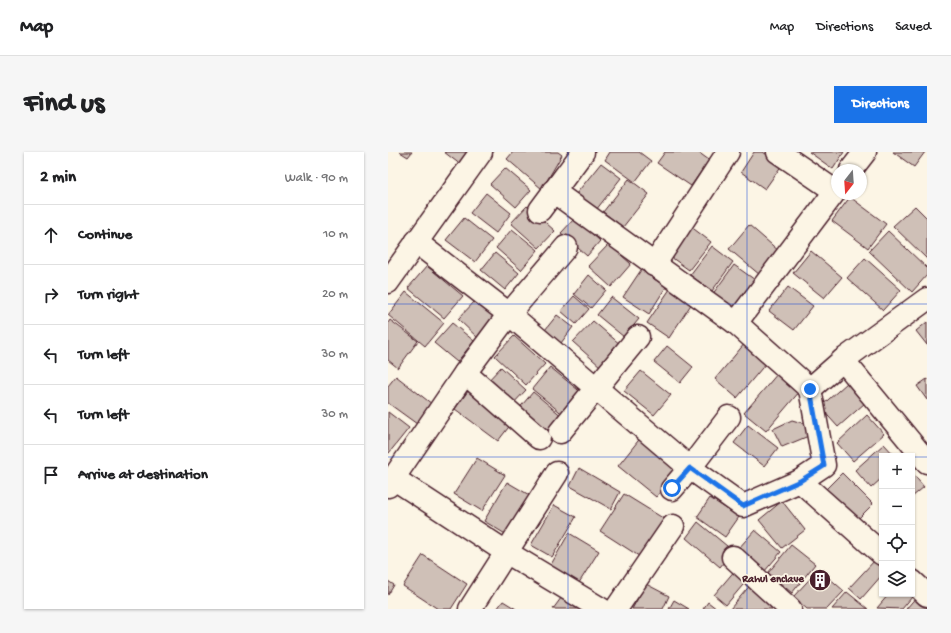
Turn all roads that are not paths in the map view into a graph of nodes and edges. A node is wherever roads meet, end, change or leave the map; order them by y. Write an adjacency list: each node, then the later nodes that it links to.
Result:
1 (481, 152): 11 (street)
2 (583, 152): 8 (street)
3 (728, 152): 13 (street)
4 (778, 152): 7 (street)
5 (865, 152): 6 (street)
6 (856, 164)
7 (831, 187)
8 (553, 191): 10 (street); 13 (street)
9 (831, 197): 17 (street)
10 (540, 210)
11 (416, 242): 14 (street); 16 (street)
12 (566, 247): 16 (street)
13 (654, 265): 17 (street)
14 (388, 282)
15 (927, 299): 19 (street)
16 (509, 314): 20 (street); 21 (street)
17 (736, 323): 22 (street)
18 (638, 337): 21 (street)
19 (843, 360): 22 (street); 26 (street)
20 (465, 373): 25 (street); 30 (street)
21 (595, 388): 24 (street); 27 (street)
22 (810, 389): 29 (street)
23 (729, 417): 27 (street)
24 (560, 432)
25 (539, 438)
26 (927, 462)
27 (690, 468): 29 (street); 31 (street)
28 (557, 473): 34 (street)
29 (800, 481): 33 (street)
30 (391, 482): 34 (street)
31 (672, 488)
32 (673, 526): 40 (street)
33 (879, 551)
34 (506, 552): 38 (street); 39 (street)
35 (733, 557): 41 (street)
36 (915, 584): 37 (street)
37 (927, 595)
38 (470, 609)
39 (601, 609)
40 (616, 609)
41 (790, 609)

